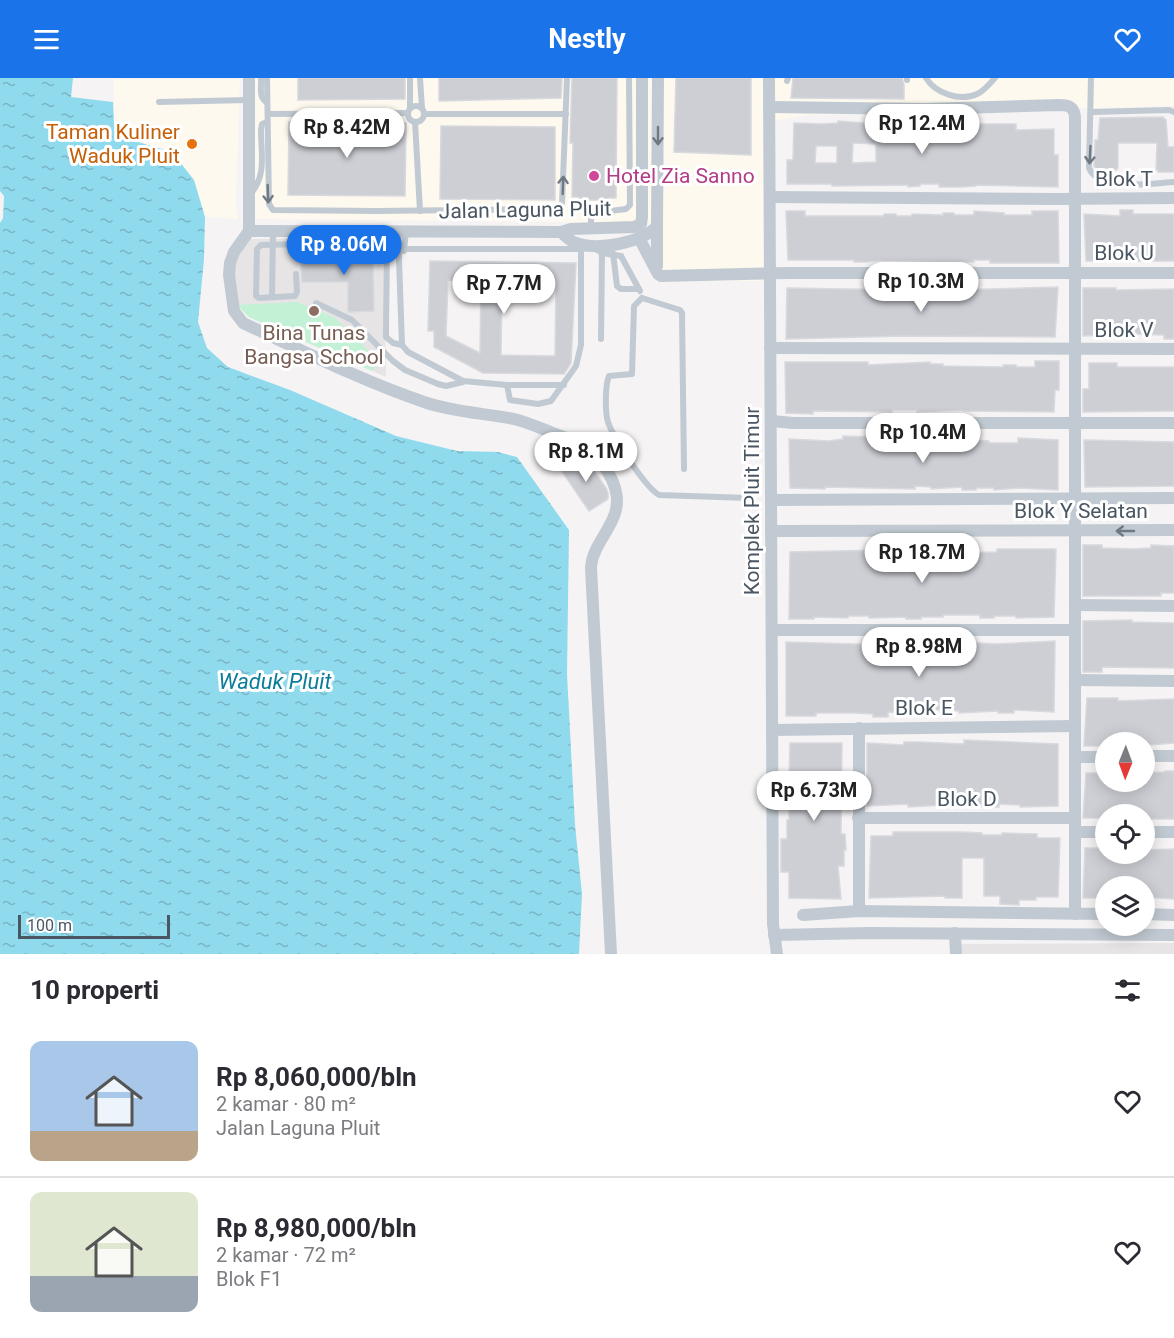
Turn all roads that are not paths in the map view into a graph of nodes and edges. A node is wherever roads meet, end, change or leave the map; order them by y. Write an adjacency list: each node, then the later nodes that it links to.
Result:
1 (249, 78): 14 (street)
2 (261, 78): 16 (lane)
3 (267, 78): 16 (lane)
4 (410, 78): 18 (lane)
5 (420, 78): 19 (lane)
6 (567, 78): 22 (lane)
7 (629, 78): 32 (lane)
8 (642, 78): 32 (street, Jalan Laguna Pluit)
9 (658, 78): 31 (street, one-way to 31)
10 (769, 78): 17 (street, Komplek Pluit Timur)
11 (926, 78): 12 (lane)
12 (995, 78)
13 (1091, 78): 20 (lane)
14 (249, 100): 15 (lane); 26 (street)
15 (159, 102)
16 (266, 102): 23 (lane)
17 (769, 107): 27 (street, Komplek Pluit Timur); 29 (street)
18 (409, 111): 19 (lane); 23 (lane); 24 (lane)
19 (423, 111): 22 (lane); 24 (lane)
20 (1092, 112): 21 (lane); 25 (lane, one-way to 25)
21 (1174, 112)
22 (566, 114): 30 (lane, one-way to 22)
23 (267, 118): 26 (lane); 30 (lane, one-way to 30)
24 (415, 122): 30 (lane)
25 (1174, 182)
26 (249, 196): 33 (street)
27 (770, 197): 29 (street, Blok T); 50 (street, Komplek Pluit Timur)
28 (1174, 198): 29 (street, Blok T)
29 (1075, 199): 51 (street)
30 (420, 211)
31 (657, 227): 43 (street); 49 (street)
32 (591, 230): 38 (street, Jalan Laguna Pluit)
33 (249, 231): 34 (street, Jalan Laguna Pluit); 109 (street)
34 (273, 231): 35 (street, Jalan Laguna Pluit); 40 (lane)
35 (289, 231): 36 (street, Jalan Laguna Pluit); 41 (lane)
36 (322, 231): 37 (street, Jalan Laguna Pluit); 39 (lane)
37 (402, 231): 38 (street, Jalan Laguna Pluit); 44 (lane); 46 (lane)
38 (561, 232): 43 (street)
39 (312, 243)
40 (271, 244): 41 (lane); 55 (lane); 55 (lane)
41 (289, 244): 42 (lane)
42 (301, 244)
43 (628, 245): 48 (lane); 48 (lane); 49 (street); 54 (lane)
44 (406, 249): 45 (lane); 46 (lane)
45 (581, 249): 47 (lane); 69 (lane)
46 (399, 253): 58 (lane); 62 (lane)
47 (602, 253): 48 (lane); 59 (lane)
48 (612, 254): 54 (lane)
49 (657, 270): 50 (street, Blok U)
50 (769, 273): 51 (street, Blok U); 63 (street, Komplek Pluit Timur)
51 (1075, 273): 52 (street, Blok U); 64 (street)
52 (1174, 273)
53 (296, 274): 55 (lane)
54 (639, 289): 56 (lane)
55 (272, 297)
56 (642, 298): 73 (lane); 74 (lane)
57 (316, 303): 60 (lane)
58 (386, 337): 60 (lane); 61 (lane)
59 (601, 339)
60 (374, 342): 66 (lane)
61 (393, 343): 62 (lane); 66 (lane)
62 (402, 345): 67 (lane)
63 (770, 348): 64 (street, Blok V); 70 (street, Komplek Pluit Timur)
64 (1075, 350): 65 (street, Blok V); 71 (street)
65 (1174, 350)
66 (386, 355): 67 (lane)
67 (463, 381): 68 (lane)
68 (507, 385): 69 (lane); 69 (lane)
69 (564, 385)
70 (771, 421): 71 (street); 77 (street, Komplek Pluit Timur)
71 (1075, 423): 72 (street); 75 (street)
72 (1174, 423)
73 (684, 469)
74 (749, 498)
75 (1075, 498): 76 (street); 77 (street); 80 (street)
76 (1174, 498)
77 (772, 501): 79 (street, Komplek Pluit Timur)
78 (1174, 530): 80 (street, Blok Y Selatan, one-way to 80)
79 (771, 531): 80 (street, Blok Y Selatan); 83 (street, Komplek Pluit Timur)
80 (1075, 531): 81 (street)
81 (1076, 605): 82 (street); 84 (street)
82 (1174, 606)
83 (772, 630): 84 (street); 89 (street, Komplek Pluit Timur)
84 (1075, 630): 85 (street)
85 (1075, 680): 86 (street); 87 (street)
86 (1174, 681)
87 (1075, 726): 88 (street, Blok E); 93 (street)
88 (859, 728): 89 (street, Blok E); 94 (street)
89 (773, 730): 106 (street, Komplek Pluit Timur)
90 (1095, 756): 93 (street)
91 (1155, 756): 92 (street)
92 (1174, 756)
93 (1075, 757): 95 (street)
94 (858, 818): 95 (street, Blok D); 100 (street)
95 (1076, 818): 96 (street)
96 (1075, 832): 97 (street); 101 (street)
97 (1095, 832)
98 (1155, 832): 99 (street)
99 (1174, 832)
100 (859, 910): 101 (street); 104 (street)
101 (1075, 914): 102 (street)
102 (1095, 914)
103 (1155, 914): 105 (street)
104 (803, 915)
105 (1174, 915)
106 (774, 930): 107 (street); 110 (street, Komplek Pluit Timur)
107 (955, 933): 108 (street); 111 (street)
108 (1174, 935)
109 (611, 954)
110 (777, 954)
111 (956, 954)

